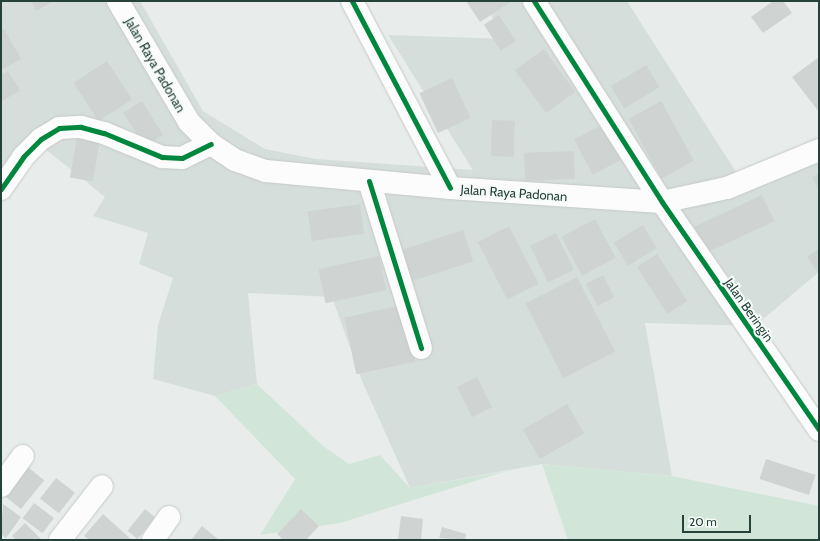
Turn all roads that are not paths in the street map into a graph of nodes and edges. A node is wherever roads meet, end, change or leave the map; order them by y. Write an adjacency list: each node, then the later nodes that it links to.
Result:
1 (118, 1): 4 (street, Jalan Raya Padonan)
2 (352, 1): 7 (street)
3 (534, 1): 9 (street, Jalan Beringin)
4 (211, 144): 6 (street, Jalan Raya Padonan); 8 (street)
5 (819, 150): 9 (street, Jalan Raya Padonan)
6 (369, 181): 7 (street, Jalan Raya Padonan); 10 (street)
7 (450, 188): 9 (street, Jalan Raya Padonan)
8 (1, 189)
9 (662, 202): 11 (street, Jalan Beringin)
10 (421, 348)
11 (819, 430)
12 (23, 456): 13 (street)
13 (1, 486)
14 (102, 486): 16 (street)
15 (169, 517): 17 (street)
16 (60, 540)
17 (153, 540)

